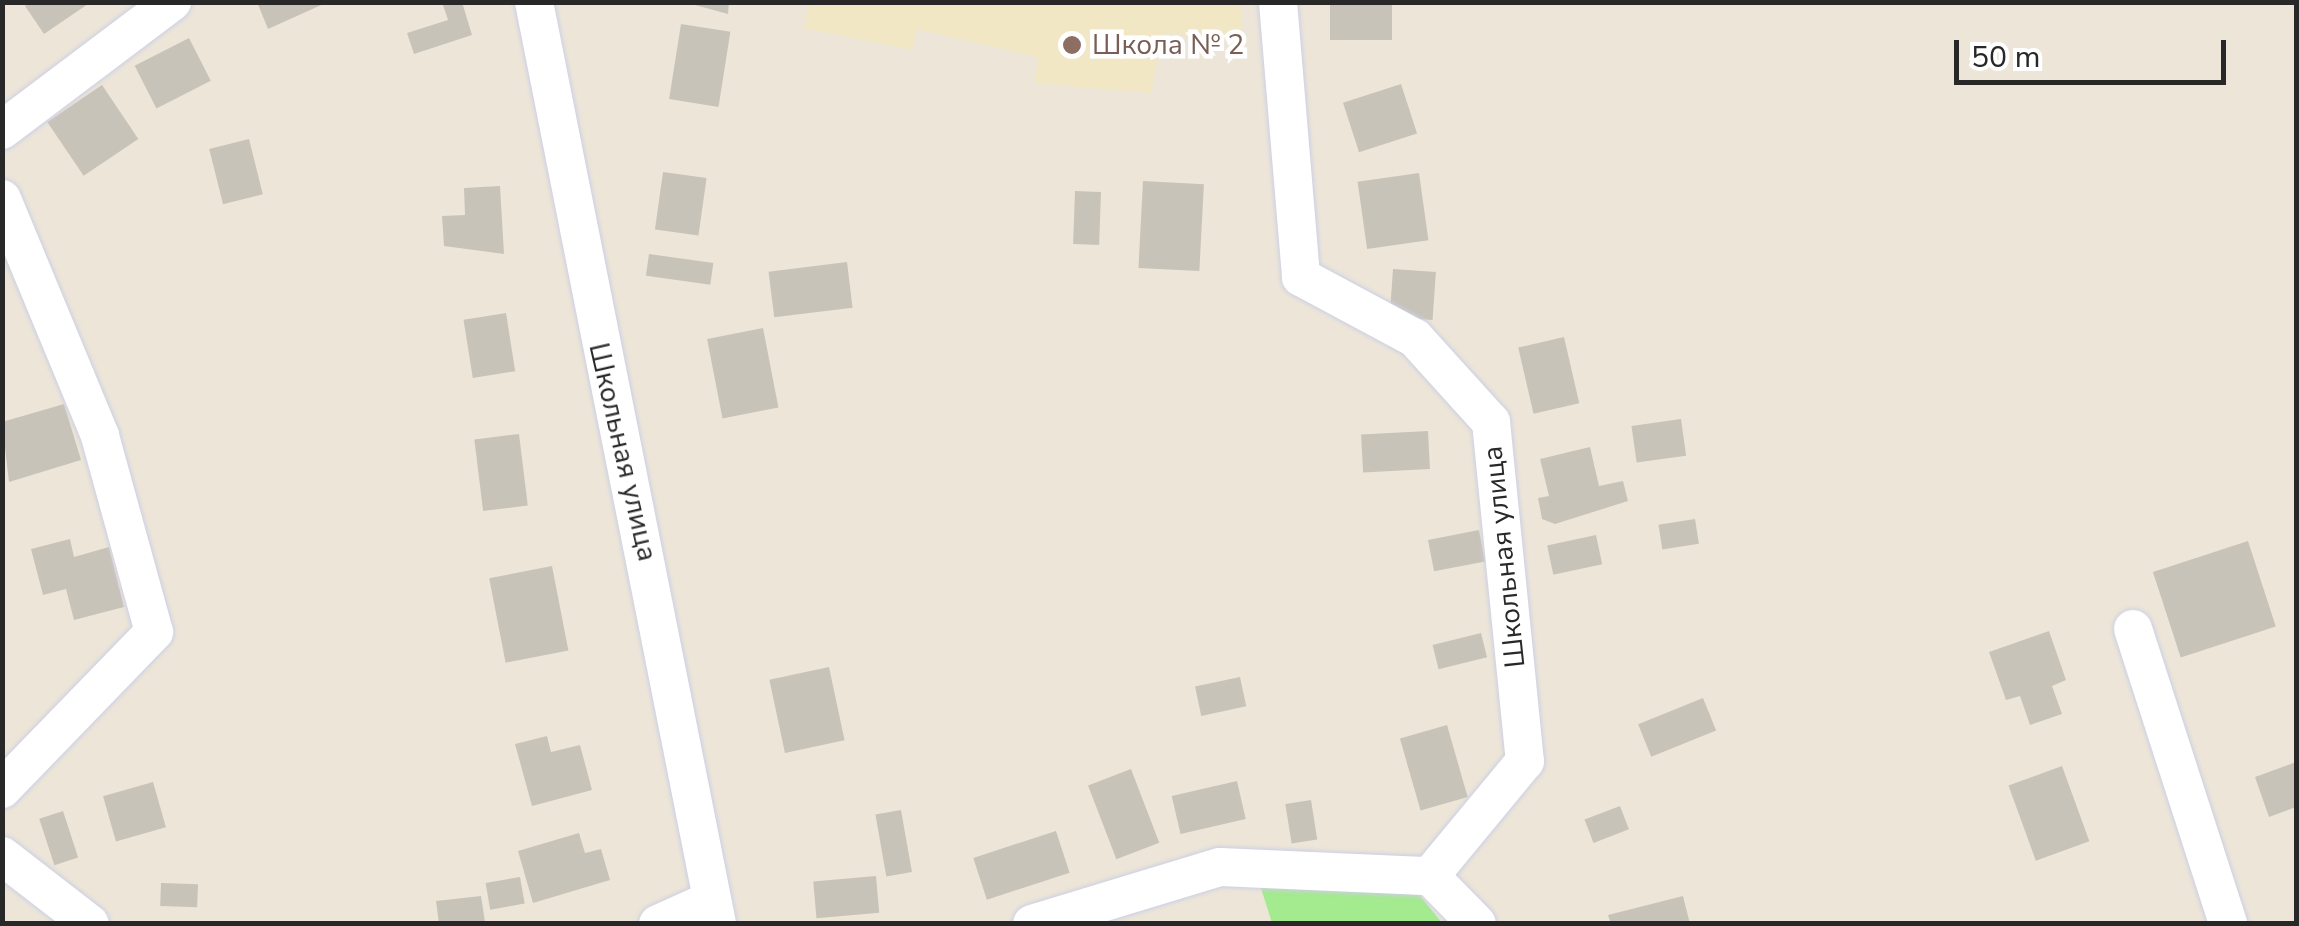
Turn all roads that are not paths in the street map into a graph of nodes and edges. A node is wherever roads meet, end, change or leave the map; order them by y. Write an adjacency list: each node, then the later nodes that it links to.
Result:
1 (172, 2): 4 (street)
2 (534, 2): 10 (street, Школьная улица)
3 (1278, 2): 9 (street, Школьная улица)
4 (2, 130)
5 (2, 199): 7 (street)
6 (2133, 629): 15 (street)
7 (2, 789)
8 (2, 856): 11 (street)
9 (1430, 876): 13 (street); 14 (street)
10 (713, 912): 12 (street, Школьная улица)
11 (90, 924)
12 (658, 924)
13 (1032, 924)
14 (1477, 924)
15 (2228, 924)

